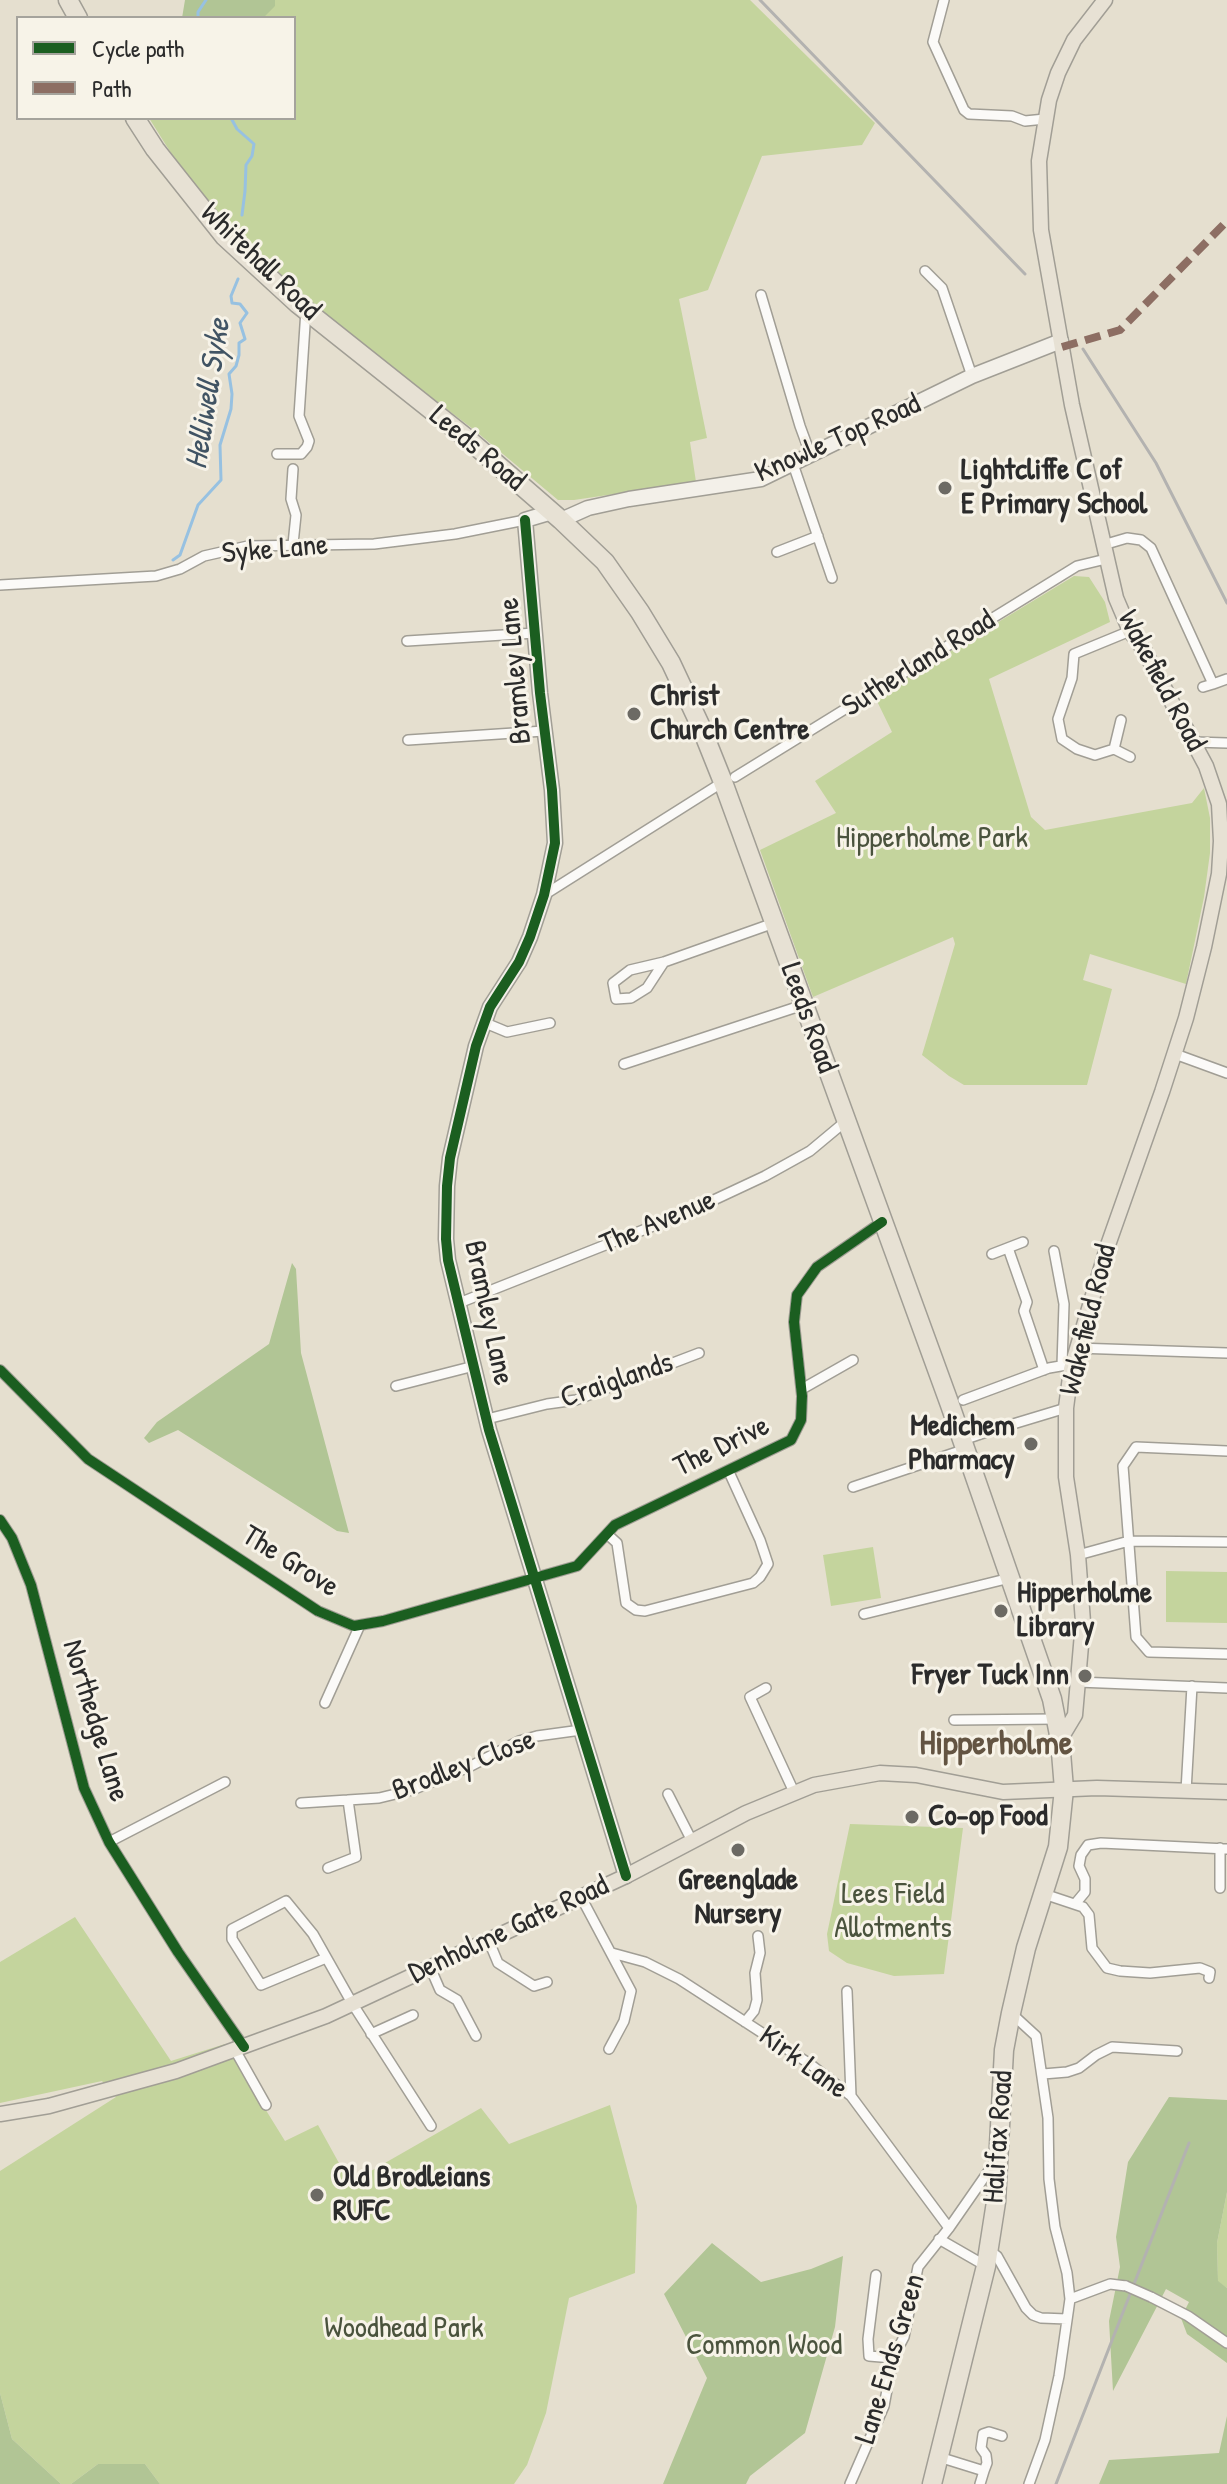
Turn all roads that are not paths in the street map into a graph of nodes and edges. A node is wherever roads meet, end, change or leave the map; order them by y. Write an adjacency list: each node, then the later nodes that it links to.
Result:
1 (944, 0): 3 (street)
2 (1105, 0): 3 (main road, Wakefield Road)
3 (1045, 119): 8 (main road, Wakefield Road)
4 (136, 120): 7 (highway, Whitehall Road)
5 (925, 271): 10 (street)
6 (761, 295): 12 (street)
7 (306, 310): 9 (highway, Whitehall Road); 11 (street)
8 (1061, 341): 10 (street, Knowle Top Road); 20 (main road, Wakefield Road)
9 (367, 358): 15 (highway, Leeds Road)
10 (972, 376): 12 (street, Knowle Top Road)
11 (277, 454)
12 (811, 456): 13 (street, Knowle Top Road)
13 (793, 464): 15 (street, Knowle Top Road); 17 (street)
14 (293, 469): 18 (street)
15 (556, 516): 16 (street, Syke Lane); 34 (highway, Leeds Road)
16 (525, 520): 18 (street, Syke Lane); 24 (street, Bramley Lane)
17 (818, 536): 19 (street); 21 (street)
18 (293, 544): 22 (street, Syke Lane)
19 (777, 552)
20 (1104, 552): 23 (main road, Wakefield Road); 26 (street, Sutherland Road); 34 (street, Sutherland Road)
21 (832, 578)
22 (0, 585)
23 (1130, 631): 30 (main road, Wakefield Road); 32 (street)
24 (535, 633): 25 (street); 28 (street, Bramley Lane)
25 (407, 641)
26 (1227, 679)
27 (1121, 720): 32 (street)
28 (544, 731): 29 (street); 36 (street, Bramley Lane)
29 (408, 740)
30 (1194, 742): 31 (street); 35 (main road, Wakefield Road)
31 (1227, 743)
32 (1114, 749): 33 (street)
33 (1130, 757)
34 (729, 779): 36 (street, Sutherland Road); 37 (highway, Leeds Road)
35 (1223, 875): 42 (main road, Wakefield Road)
36 (544, 895): 40 (street, Bramley Lane)
37 (774, 923): 38 (street); 39 (highway, Leeds Road)
38 (664, 962): 38 (street)
39 (803, 1005): 43 (street); 45 (highway, Leeds Road)
40 (483, 1022): 41 (street); 51 (street, Bramley Lane)
41 (550, 1023)
42 (1175, 1054): 44 (street); 52 (main road, Wakefield Road)
43 (624, 1064)
44 (1227, 1073)
45 (846, 1121): 46 (highway, Leeds Road); 51 (street, The Avenue)
46 (882, 1222): 61 (street, The Drive); 65 (highway, Leeds Road)
47 (1023, 1242): 48 (street)
48 (1008, 1248): 50 (street); 59 (street)
49 (1054, 1251): 56 (street)
50 (992, 1254)
51 (459, 1303): 57 (street, Bramley Lane)
52 (1076, 1348): 54 (street); 56 (main road, Wakefield Road)
53 (699, 1353): 64 (street, Craiglands)
54 (1227, 1353)
55 (853, 1360): 61 (street)
56 (1067, 1365): 59 (street); 63 (main road, Wakefield Road)
57 (474, 1366): 60 (street); 64 (street, Bramley Lane)
58 (0, 1370): 77 (street, The Grove)
59 (1044, 1370): 62 (street)
60 (396, 1386)
61 (802, 1389): 67 (street, The Drive)
62 (963, 1400)
63 (1066, 1408): 65 (street); 73 (main road, Wakefield Road)
64 (487, 1419): 74 (street, Bramley Lane)
65 (964, 1445): 68 (street); 75 (highway, Leeds Road)
66 (1227, 1451): 71 (street)
67 (729, 1472): 70 (street, The Drive); 70 (street)
68 (853, 1487)
69 (0, 1520): 97 (street, Northedge Lane)
70 (607, 1534): 74 (street, The Drive)
71 (1129, 1541): 72 (street); 73 (street); 78 (street)
72 (1227, 1542)
73 (1078, 1555): 79 (main road, Wakefield Road)
74 (533, 1577): 77 (street, The Grove); 86 (street, Bramley Lane)
75 (1010, 1578): 76 (street); 84 (highway, Leeds Road)
76 (864, 1614)
77 (360, 1625): 83 (street)
78 (1227, 1654)
79 (1078, 1682): 80 (street); 87 (main road, Wakefield Road)
80 (1192, 1686): 82 (street); 90 (street)
81 (766, 1688): 91 (street)
82 (1227, 1688)
83 (325, 1703)
84 (1056, 1719): 85 (street); 87 (highway, Leeds Road)
85 (954, 1720)
86 (581, 1730): 94 (street, Brodley Close); 100 (street, Bramley Lane)
87 (1060, 1740): 89 (highway, Leeds Road)
88 (225, 1782): 97 (street)
89 (1064, 1789): 90 (main road, Denholme Gate Road); 91 (main road, Denholme Gate Road); 102 (highway, Halifax Road)
90 (1186, 1791): 92 (main road, Denholme Gate Road)
91 (794, 1792): 96 (main road, Denholme Gate Road)
92 (1227, 1792)
93 (668, 1794): 96 (street)
94 (348, 1800): 95 (street, Brodley Close); 99 (street)
95 (301, 1803)
96 (692, 1841): 100 (main road, Denholme Gate Road)
97 (109, 1842): 119 (street, Northedge Lane)
98 (1224, 1848): 101 (street); 104 (street)
99 (328, 1868)
100 (626, 1876): 103 (main road, Denholme Gate Road)
101 (1220, 1888)
102 (1044, 1894): 104 (street); 114 (highway, Halifax Road)
103 (581, 1897): 106 (main road, Denholme Gate Road); 107 (street)
104 (1075, 1904): 110 (street)
105 (758, 1936): 116 (street)
106 (488, 1939): 109 (main road, Denholme Gate Road); 111 (street)
107 (612, 1953): 116 (street, Kirk Lane); 120 (street)
108 (326, 1958): 108 (street); 113 (street)
109 (430, 1967): 113 (main road, Denholme Gate Road); 118 (street)
110 (1209, 1978)
111 (547, 1982)
112 (847, 1991): 123 (street)
113 (352, 2003): 117 (street); 119 (main road, Denholme Gate Road)
114 (1011, 2013): 122 (street); 127 (highway, Halifax Road)
115 (413, 2015): 117 (street)
116 (745, 2022): 123 (street, Kirk Lane)
117 (371, 2034): 126 (street)
118 (476, 2036)
119 (240, 2049): 124 (street, Northedge Lane); 125 (main road, Denholme Gate Road)
120 (609, 2049)
121 (1177, 2051): 122 (street)
122 (1043, 2074): 132 (street)
123 (851, 2096): 128 (street, Kirk Lane)
124 (266, 2105)
125 (0, 2114)
126 (431, 2126)
127 (997, 2163): 128 (street, Lane Ends Green); 130 (highway, Halifax Road)
128 (949, 2228): 129 (street, Lane Ends Green)
129 (939, 2239): 130 (street); 135 (street, Lane Ends Green)
130 (987, 2258): 133 (street); 137 (highway, Halifax Road)
131 (876, 2275): 135 (street)
132 (1070, 2299): 133 (street); 134 (street, bridge)
133 (1067, 2319): 142 (street)
134 (1227, 2343)
135 (893, 2358): 139 (street, Lane Ends Green)
136 (1002, 2436): 138 (street)
137 (939, 2457): 138 (street); 140 (highway, Halifax Road)
138 (984, 2471): 141 (street)
139 (850, 2484)
140 (932, 2484)
141 (980, 2484)
142 (1029, 2484)

